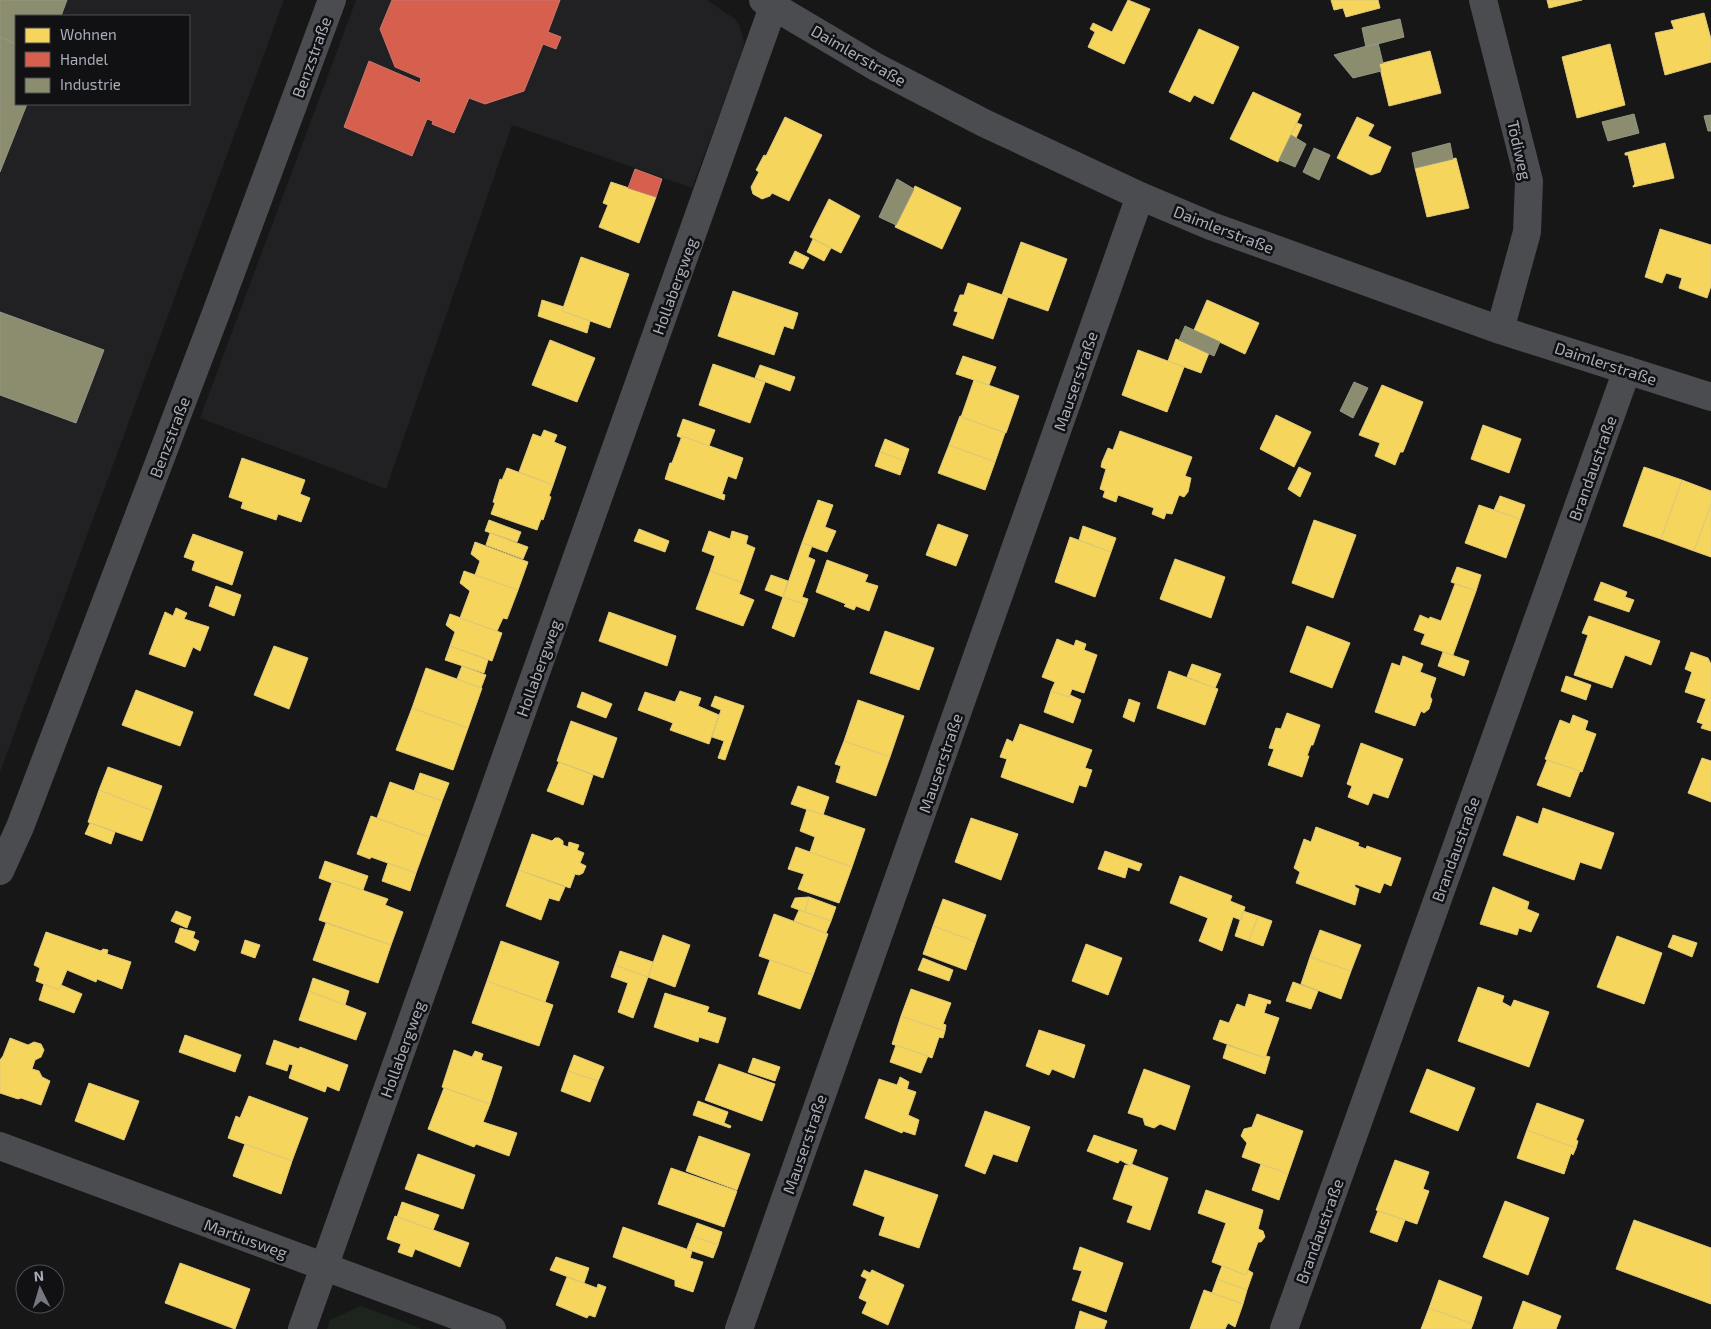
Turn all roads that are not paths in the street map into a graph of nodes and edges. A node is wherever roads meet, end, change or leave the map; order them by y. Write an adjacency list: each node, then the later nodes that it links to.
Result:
1 (332, 0): 8 (street, Benzstraße)
2 (1483, 0): 5 (street, Tödiweg)
3 (768, 3): 4 (street, Daimlerstraße); 10 (street, Hollabergweg)
4 (1140, 196): 5 (street, Daimlerstraße); 13 (street, Mauserstraße)
5 (1500, 330): 6 (street, Daimlerstraße)
6 (1627, 370): 7 (street, Daimlerstraße); 14 (street, Brandaustraße)
7 (1711, 397)
8 (0, 871)
9 (0, 1146): 10 (street, Martiusweg)
10 (325, 1267): 11 (street, Hollabergweg); 12 (street, Martiusweg)
11 (302, 1329)
12 (492, 1329)
13 (739, 1329)
14 (1284, 1329)

